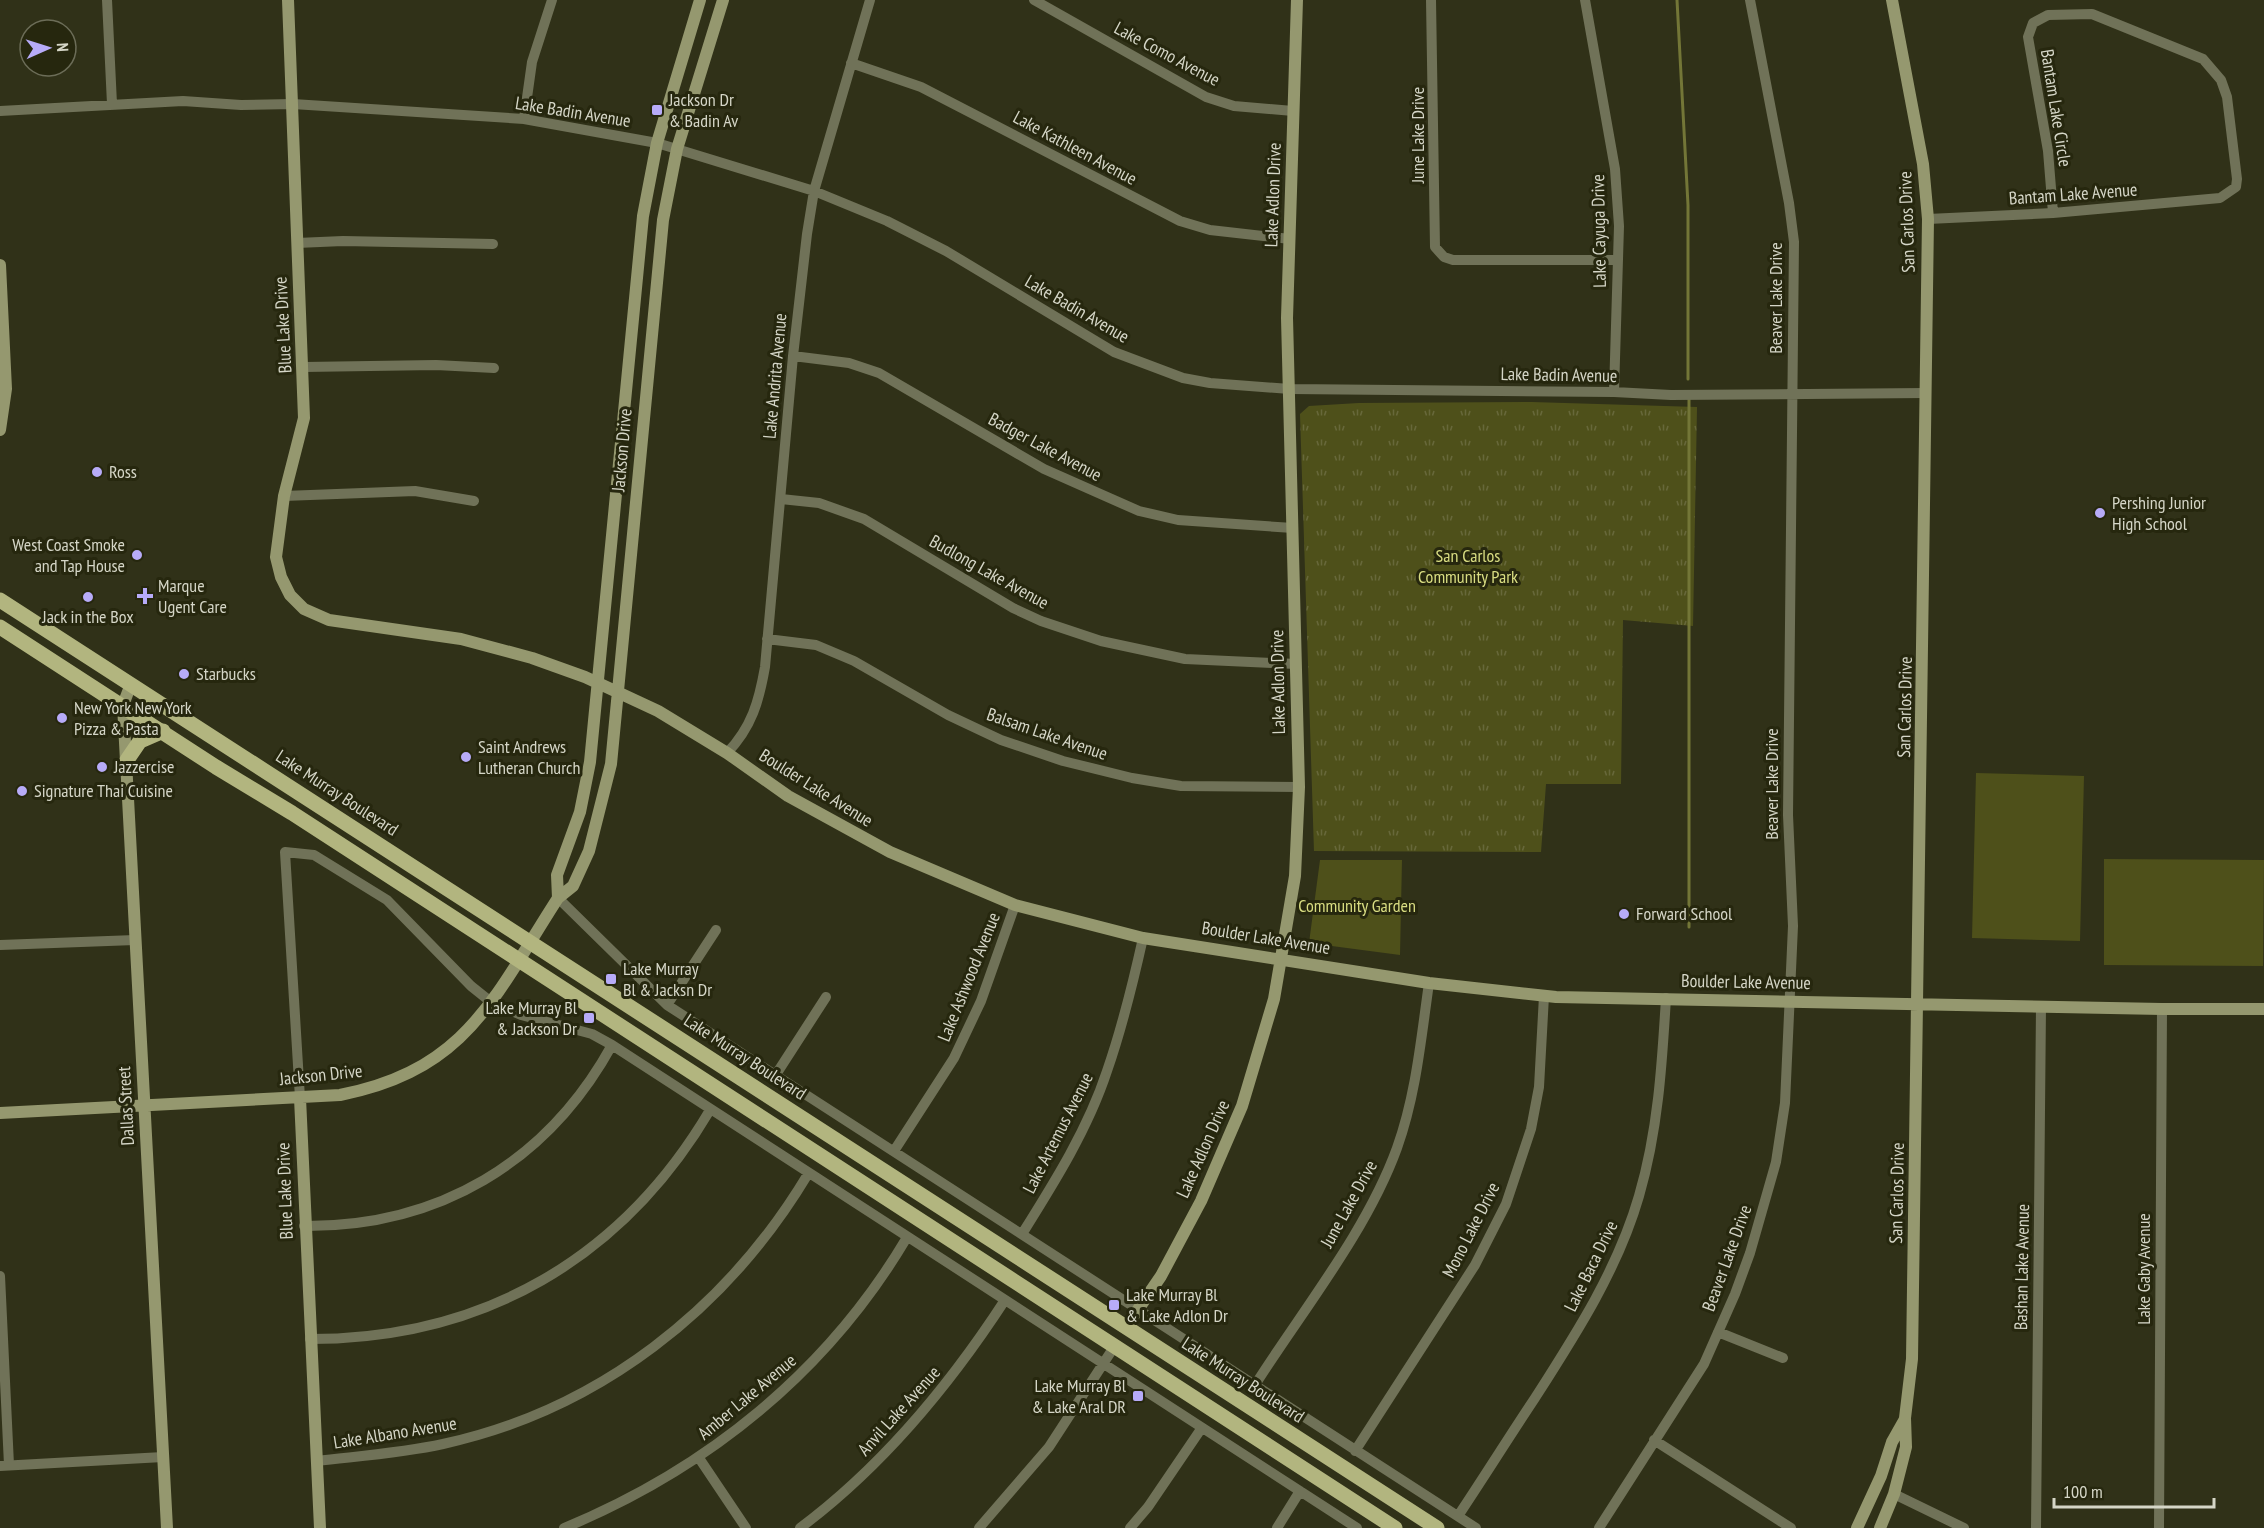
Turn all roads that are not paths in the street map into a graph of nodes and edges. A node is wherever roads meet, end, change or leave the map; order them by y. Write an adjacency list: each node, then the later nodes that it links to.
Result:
1 (107, 0): 14 (street)
2 (288, 0): 15 (street, Blue Lake Drive)
3 (552, 0): 18 (street)
4 (700, 0): 19 (street, Jackson Drive)
5 (723, 0): 20 (street, Jackson Drive)
6 (870, 0): 13 (street, Lake Andrita Avenue)
7 (1034, 0): 17 (street, Lake Como Avenue)
8 (1297, 0): 17 (street, Lake Adlon Drive)
9 (1431, 0): 28 (street, June Lake Drive)
10 (1585, 0): 28 (street, Lake Cayuga Drive)
11 (1750, 0): 36 (street, Beaver Lake Drive)
12 (1892, 0): 24 (street, San Carlos Drive)
13 (850, 63): 21 (street, Lake Andrita Avenue); 25 (street, Lake Kathleen Avenue)
14 (112, 104): 15 (street, Lake Badin Avenue); 16 (street, Lake Badin Avenue)
15 (293, 104): 18 (street, Lake Badin Avenue); 26 (street, Blue Lake Drive)
16 (0, 111)
17 (1293, 111): 25 (street, Lake Adlon Drive)
18 (524, 118): 19 (street, Lake Badin Avenue)
19 (657, 143): 20 (street, Lake Badin Avenue); 49 (street, Jackson Drive)
20 (677, 149): 21 (street, Lake Badin Avenue); 50 (street, Jackson Drive)
21 (814, 191): 31 (street, Lake Andrita Avenue); 34 (street, Lake Badin Avenue)
22 (2220, 198): 23 (street, Bantam Lake Avenue); 23 (street, Bantam Lake Circle)
23 (2053, 213): 24 (street, Bantam Lake Avenue)
24 (1928, 219): 37 (street, San Carlos Drive)
25 (1290, 239): 34 (street, Lake Adlon Drive)
26 (297, 243): 27 (street); 32 (street, Blue Lake Drive)
27 (494, 244)
28 (1618, 260): 35 (street, Lake Cayuga Drive)
29 (0, 265): 30 (street)
30 (0, 271): 38 (street)
31 (793, 356): 40 (street, Lake Andrita Avenue); 42 (street, Badger Lake Avenue)
32 (304, 367): 33 (street); 39 (street, Blue Lake Drive)
33 (494, 368)
34 (1290, 389): 35 (street, Lake Badin Avenue); 42 (street, Lake Adlon Drive)
35 (1614, 392): 36 (street, Lake Badin Avenue)
36 (1792, 393): 37 (street, Lake Badin Avenue); 69 (street, Beaver Lake Drive)
37 (1926, 393): 72 (street, San Carlos Drive)
38 (0, 429)
39 (284, 496): 41 (street); 44 (street, Blue Lake Drive)
40 (781, 499): 46 (street, Lake Andrita Avenue); 47 (street, Budlong Lake Avenue)
41 (474, 501)
42 (1293, 528): 47 (street, Lake Adlon Drive)
43 (0, 600): 48 (main road, Lake Murray Boulevard)
44 (330, 620): 49 (street, Boulder Lake Avenue)
45 (0, 627): 51 (main road)
46 (767, 639): 53 (street, Lake Andrita Avenue); 55 (street, Balsam Lake Avenue)
47 (1296, 664): 55 (street, Lake Adlon Drive)
48 (131, 684): 51 (street, Dallas Street); 61 (main road, Lake Murray Boulevard)
49 (599, 684): 50 (street, Boulder Lake Avenue); 56 (street, Jackson Drive)
50 (619, 693): 53 (street, Boulder Lake Avenue); 56 (street, Jackson Drive)
51 (123, 705): 52 (main road); 54 (street, Dallas Street)
52 (162, 731): 54 (main road); 64 (main road)
53 (727, 753): 57 (street, Boulder Lake Avenue)
54 (126, 760): 60 (street, Dallas Street)
55 (1299, 787): 63 (street, Lake Adlon Drive)
56 (558, 898): 61 (street, Jackson Drive); 71 (street, Lake Murray Boulevard)
57 (1016, 905): 59 (street, Boulder Lake Avenue); 82 (street, Lake Ashwood Avenue)
58 (716, 930): 71 (street)
59 (1143, 938): 63 (street, Boulder Lake Avenue); 85 (street, Lake Artemus Avenue)
60 (135, 940): 62 (street); 79 (street, Dallas Street)
61 (530, 942): 64 (street, Jackson Drive); 90 (main road, Lake Murray Boulevard)
62 (0, 945)
63 (1281, 958): 65 (street, Boulder Lake Avenue); 89 (street, Lake Adlon Drive)
64 (518, 961): 70 (street, Jackson Drive); 91 (main road)
65 (1429, 983): 66 (street, Boulder Lake Avenue); 98 (street, June Lake Drive)
66 (1544, 996): 68 (street, Boulder Lake Avenue); 102 (street, Mono Lake Drive)
67 (826, 998): 77 (street)
68 (1666, 998): 69 (street, Boulder Lake Avenue); 109 (street, Lake Baca Drive)
69 (1791, 1000): 72 (street, Boulder Lake Avenue); 92 (street, Beaver Lake Drive)
70 (491, 1002): 76 (street); 78 (street, Jackson Drive); 78 (street, Blue Lake Drive)
71 (667, 1005): 77 (street, Lake Murray Boulevard)
72 (1917, 1005): 73 (street, Boulder Lake Avenue); 99 (street, San Carlos Drive)
73 (2041, 1006): 74 (street, Boulder Lake Avenue); 127 (street, Bashan Lake Avenue)
74 (2162, 1009): 75 (street, Boulder Lake Avenue); 128 (street, Lake Gaby Avenue)
75 (2264, 1009)
76 (612, 1045): 80 (street); 84 (street)
77 (775, 1076): 82 (street, Lake Murray Boulevard)
78 (300, 1098): 79 (street, Jackson Drive); 84 (street, Blue Lake Drive)
79 (144, 1105): 81 (street, Jackson Drive); 103 (street, Dallas Street)
80 (710, 1110): 83 (street); 93 (street)
81 (0, 1113)
82 (894, 1151): 85 (street, Lake Murray Boulevard)
83 (808, 1174): 86 (street); 105 (street, Lake Albano Avenue)
84 (304, 1226): 93 (street, Blue Lake Drive)
85 (1022, 1234): 89 (street, Lake Murray Boulevard)
86 (906, 1239): 88 (street); 104 (street, Amber Lake Avenue)
87 (0, 1276): 106 (street)
88 (1005, 1300): 97 (street); 114 (street, Anvil Lake Avenue)
89 (1139, 1310): 90 (street, Lake Adlon Drive); 98 (street, Lake Murray Boulevard)
90 (1126, 1327): 91 (main road); 94 (main road, Lake Murray Boulevard)
91 (1085, 1328): 95 (main road)
92 (1718, 1332): 96 (street); 101 (street, Beaver Lake Drive)
93 (310, 1339): 105 (street, Blue Lake Drive)
94 (1154, 1345): 95 (main road); 120 (main road, Lake Murray Boulevard)
95 (1114, 1347): 97 (street); 119 (main road)
96 (1783, 1358)
97 (1104, 1365): 100 (street); 115 (street)
98 (1255, 1385): 102 (street, Lake Murray Boulevard)
99 (1905, 1418): 108 (street, San Carlos Drive); 124 (street, San Carlos Drive)
100 (1201, 1429): 107 (street); 116 (street)
101 (1654, 1440): 122 (street, Beaver Lake Drive); 123 (street)
102 (1355, 1451): 109 (street, Lake Murray Boulevard)
103 (163, 1457): 106 (street); 110 (street, Dallas Street)
104 (699, 1458): 112 (street, Amber Lake Avenue); 113 (street)
105 (317, 1461): 111 (street, Blue Lake Drive)
106 (5, 1466)
107 (1300, 1491): 117 (street); 118 (street)
108 (1894, 1494): 125 (street, San Carlos Drive); 126 (street)
109 (1458, 1516): 121 (street, Lake Murray Boulevard)
110 (167, 1528)
111 (320, 1528)
112 (564, 1528)
113 (746, 1528)
114 (800, 1528)
115 (979, 1528)
116 (1130, 1528)
117 (1277, 1528)
118 (1357, 1528)
119 (1395, 1528)
120 (1437, 1528)
121 (1476, 1528)
122 (1599, 1528)
123 (1791, 1528)
124 (1857, 1528)
125 (1880, 1528)
126 (1964, 1528)
127 (2036, 1528)
128 (2159, 1528)

